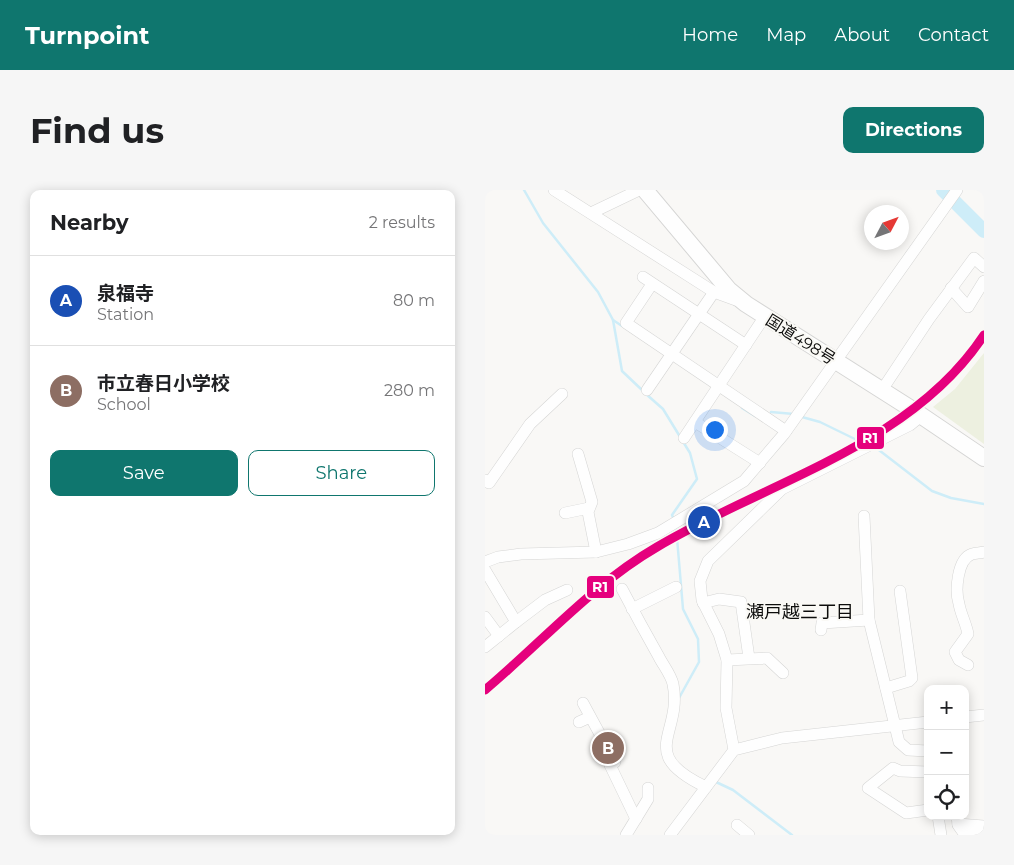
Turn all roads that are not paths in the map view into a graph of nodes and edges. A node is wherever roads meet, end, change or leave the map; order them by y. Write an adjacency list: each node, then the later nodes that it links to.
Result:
1 (554, 190): 5 (street)
2 (639, 190): 5 (street)
3 (645, 190): 10 (highway, 国道498号)
4 (957, 190): 15 (street)
5 (591, 213): 9 (street)
6 (984, 267): 8 (street)
7 (984, 281): 8 (street)
8 (951, 288): 18 (street)
9 (713, 292): 10 (street); 11 (street)
10 (746, 304): 12 (highway, 国道498号)
11 (699, 314): 13 (street); 14 (street); 14 (street)
12 (765, 316): 13 (street); 15 (highway, 国道498号)
13 (747, 345): 16 (street)
14 (672, 353): 16 (street); 17 (street)
15 (835, 361): 18 (highway, 国道498号); 22 (street)
16 (719, 386): 21 (street); 22 (street)
17 (647, 390)
18 (882, 390): 20 (highway, 国道498号)
19 (562, 394): 27 (street)
20 (921, 416): 25 (highway, 国道498号); 40 (street)
21 (695, 422): 23 (street); 26 (street)
22 (787, 431): 26 (street)
23 (684, 438)
24 (578, 454): 28 (street)
25 (984, 458)
26 (760, 463): 31 (street)
27 (485, 480)
28 (589, 508): 29 (street); 31 (street)
29 (565, 513)
30 (864, 516): 43 (street)
31 (596, 552): 33 (street)
32 (984, 552): 50 (street)
33 (485, 562)
34 (485, 570): 35 (street)
35 (488, 584): 44 (street)
36 (676, 587): 41 (street)
37 (622, 589): 41 (street)
38 (567, 590): 44 (street)
39 (900, 591): 52 (street)
40 (703, 603): 48 (street); 49 (street)
41 (632, 609): 63 (street)
42 (485, 617): 46 (street)
43 (869, 620): 45 (street); 52 (street)
44 (516, 622): 46 (street)
45 (822, 622)
46 (499, 636): 47 (street)
47 (485, 647)
48 (749, 658): 49 (street); 51 (street)
49 (727, 660): 60 (street)
50 (968, 664)
51 (781, 667)
52 (886, 688): 59 (street)
53 (583, 703): 55 (street)
54 (984, 715): 56 (street)
55 (590, 717): 57 (street); 66 (street)
56 (969, 717)
57 (579, 722)
58 (924, 723): 59 (street)
59 (897, 727): 60 (street); 61 (street)
60 (734, 750): 63 (street)
61 (924, 751)
62 (924, 772): 65 (street)
63 (708, 784): 70 (street)
64 (648, 788): 66 (street)
65 (924, 811)
66 (636, 819): 72 (street)
67 (939, 820): 73 (street)
68 (958, 820): 69 (street); 71 (street)
69 (984, 826)
70 (675, 833)
71 (984, 834)
72 (626, 835)
73 (941, 835)

